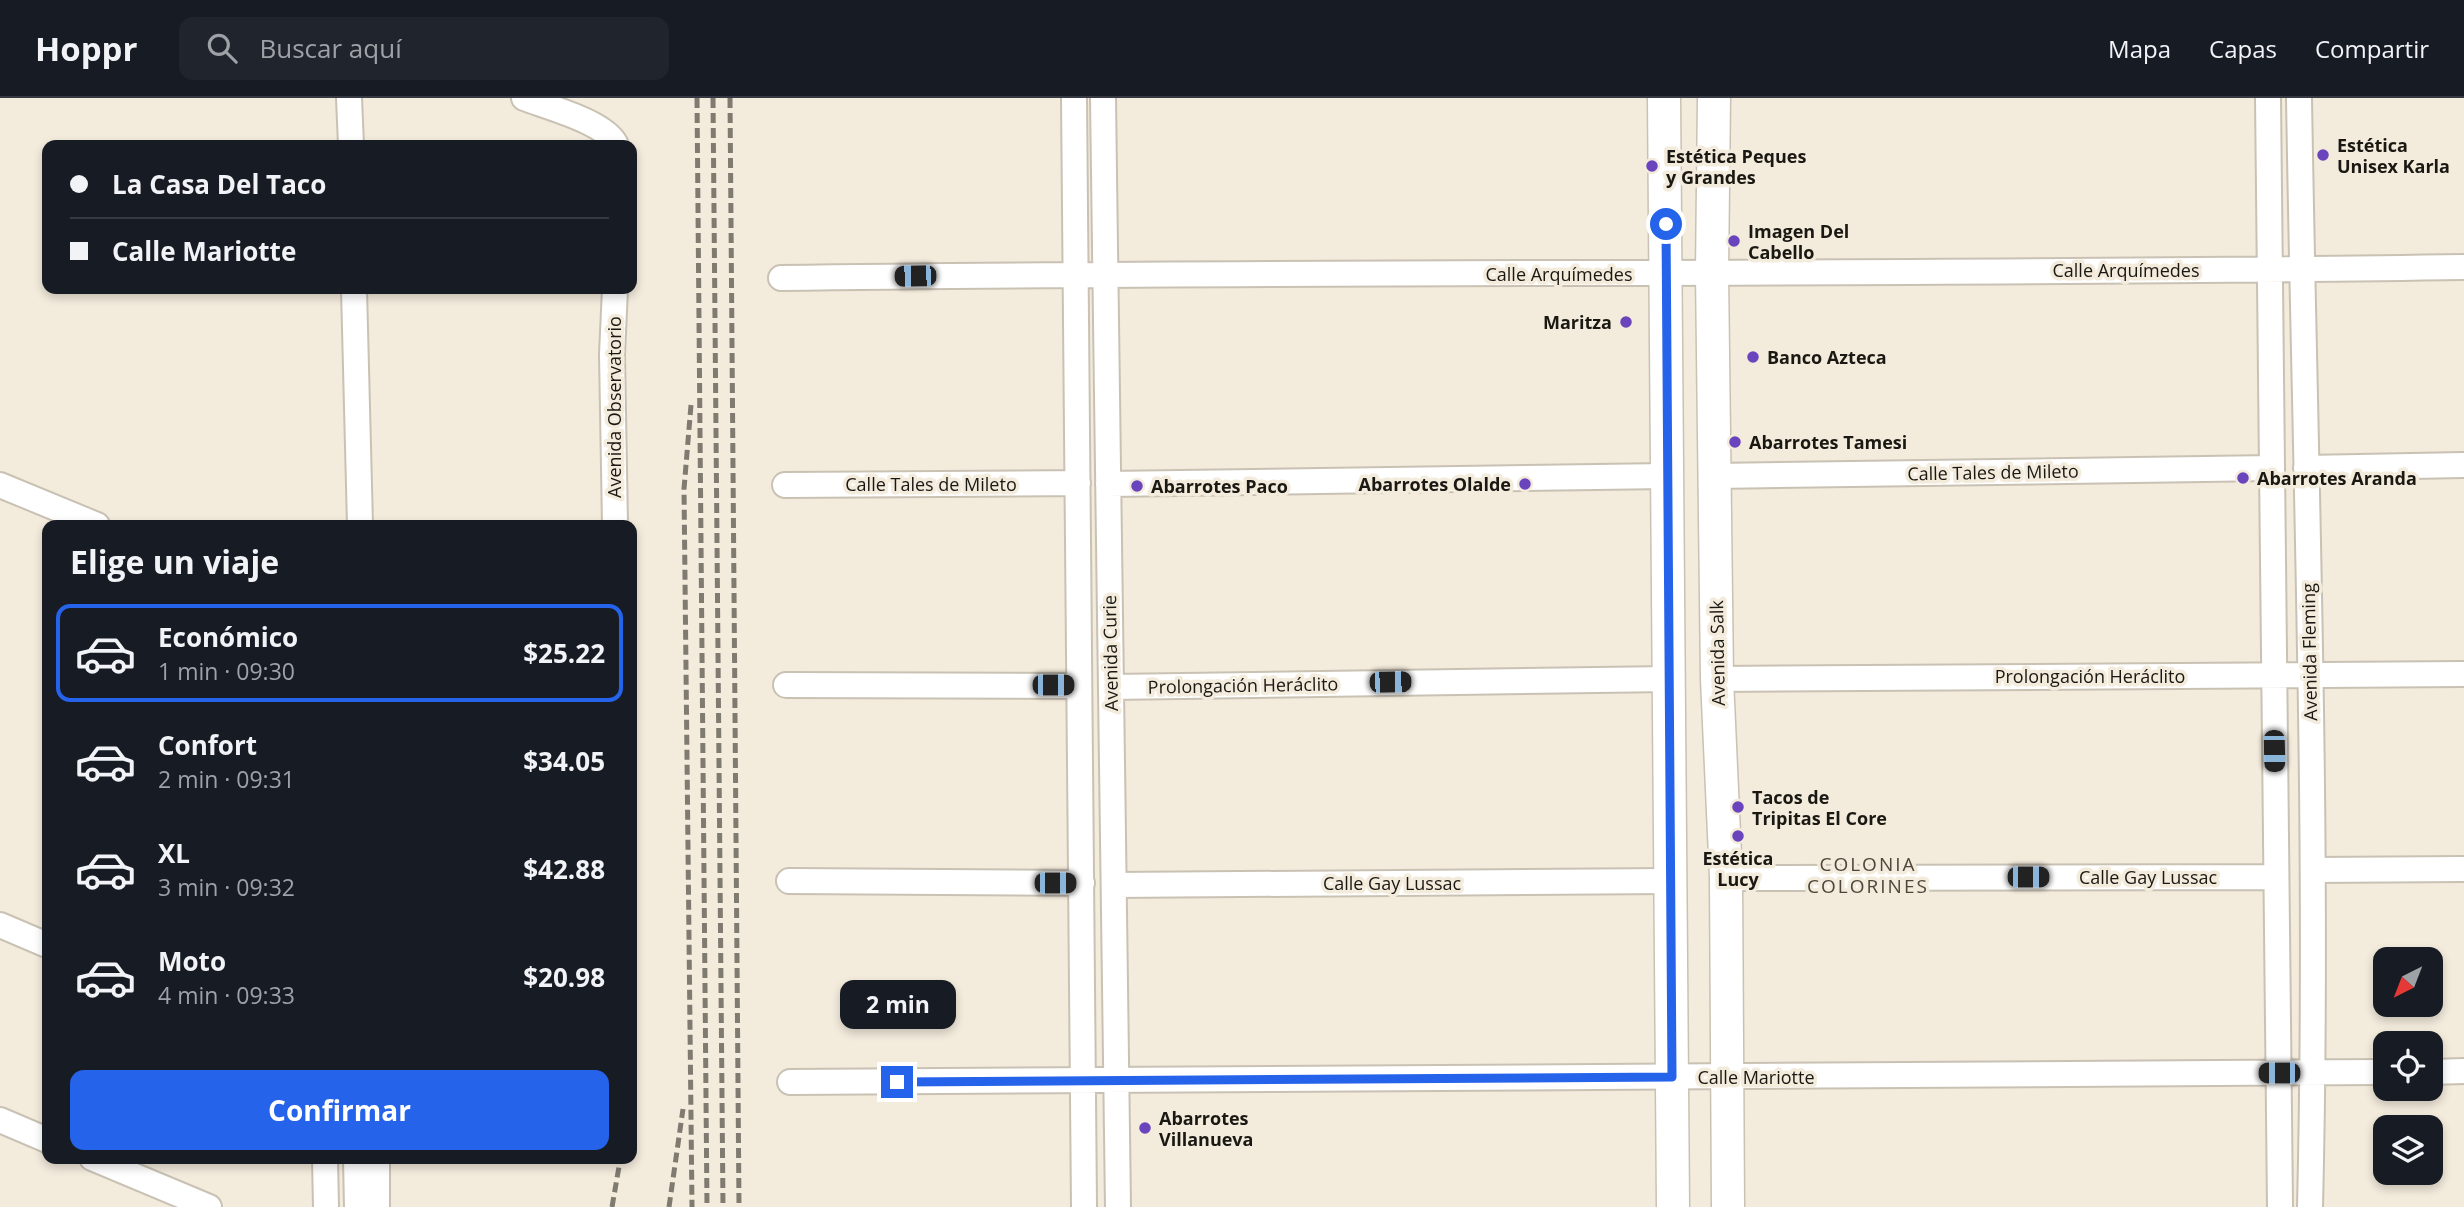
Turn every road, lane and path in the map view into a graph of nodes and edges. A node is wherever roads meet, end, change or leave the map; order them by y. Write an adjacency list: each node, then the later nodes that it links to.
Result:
1 (349, 98): 9 (street)
2 (524, 98): 10 (street)
3 (1074, 98): 15 (street, Avenida Curie)
4 (1103, 98): 16 (street, Avenida Curie)
5 (1664, 98): 17 (main road)
6 (1714, 98): 14 (main road, Avenida Salk)
7 (2268, 98): 13 (street, Avenida Fleming)
8 (2299, 98): 12 (street, Avenida Fleming)
9 (351, 140)
10 (614, 140)
11 (2464, 267): 12 (street, Calle Arquímedes)
12 (2302, 269): 13 (street, Calle Arquímedes); 23 (street, Avenida Fleming)
13 (2269, 270): 14 (street, Calle Arquímedes); 22 (street, Avenida Fleming)
14 (1712, 272): 17 (street, Calle Arquímedes); 25 (main road, Avenida Salk)
15 (1076, 274): 16 (street, Calle Arquímedes); 18 (street, Calle Arquímedes); 26 (street, Avenida Curie)
16 (1107, 274): 17 (street, Calle Arquímedes); 27 (street, Avenida Curie)
17 (1667, 274): 24 (main road)
18 (780, 278)
19 (354, 294): 31 (street)
20 (615, 294): 32 (street, Avenida Observatorio)
21 (2464, 466): 23 (street)
22 (2272, 468): 25 (street, Calle Tales de Mileto); 34 (street, Avenida Fleming)
23 (2306, 468): 35 (street, Avenida Fleming)
24 (1667, 476): 27 (street); 37 (main road)
25 (1714, 476): 36 (main road, Avenida Salk)
26 (1077, 484): 29 (street, Calle Tales de Mileto); 39 (street, Avenida Curie)
27 (1108, 484): 40 (street, Avenida Curie)
28 (0, 485): 30 (street)
29 (785, 485)
30 (85, 520)
31 (360, 520)
32 (615, 520)
33 (2464, 674): 35 (street, Prolongación Heráclito)
34 (2274, 675): 35 (street, Prolongación Heráclito); 36 (street, Prolongación Heráclito); 43 (street, Avenida Fleming)
35 (2310, 675): 42 (street, Avenida Fleming)
36 (1717, 678): 44 (main road, Avenida Salk)
37 (1669, 679): 40 (street, Prolongación Heráclito); 46 (main road)
38 (786, 684): 39 (street)
39 (1079, 686): 47 (street, Avenida Curie)
40 (1111, 687): 48 (street, Avenida Curie)
41 (2464, 869): 42 (street)
42 (2313, 870): 55 (street, Avenida Fleming)
43 (2276, 877): 44 (street, Calle Gay Lussac); 54 (street, Avenida Fleming)
44 (1726, 878): 57 (main road, Avenida Salk)
45 (789, 881): 47 (street)
46 (1671, 881): 48 (street, Calle Gay Lussac); 56 (main road)
47 (1082, 883): 58 (street, Avenida Curie)
48 (1114, 885): 60 (street, Avenida Curie)
49 (0, 925): 50 (street)
50 (42, 943)
51 (2464, 1071): 53 (street)
52 (2373, 1072): 55 (street, Calle Mariotte)
53 (2443, 1072)
54 (2279, 1073): 55 (street, Calle Mariotte); 57 (street, Calle Mariotte); 75 (street, Avenida Fleming)
55 (2314, 1073): 76 (street, Avenida Fleming)
56 (1672, 1077): 57 (street, Calle Mariotte); 60 (street, Calle Mariotte); 73 (main road)
57 (1727, 1077): 74 (main road, Avenida Salk)
58 (1083, 1081): 59 (street, Calle Mariotte); 60 (street, Calle Mariotte); 71 (street, Avenida Curie)
59 (790, 1082)
60 (1116, 1082): 72 (street, Avenida Curie)
61 (0, 1120): 62 (street)
62 (42, 1138)
63 (106, 1164): 67 (street)
64 (325, 1164): 68 (street)
65 (356, 1164): 69 (street)
66 (377, 1164): 70 (street)
67 (209, 1207)
68 (326, 1207)
69 (357, 1207)
70 (377, 1207)
71 (1084, 1207)
72 (1118, 1207)
73 (1673, 1207)
74 (1728, 1207)
75 (2280, 1207)
76 (2310, 1207)

